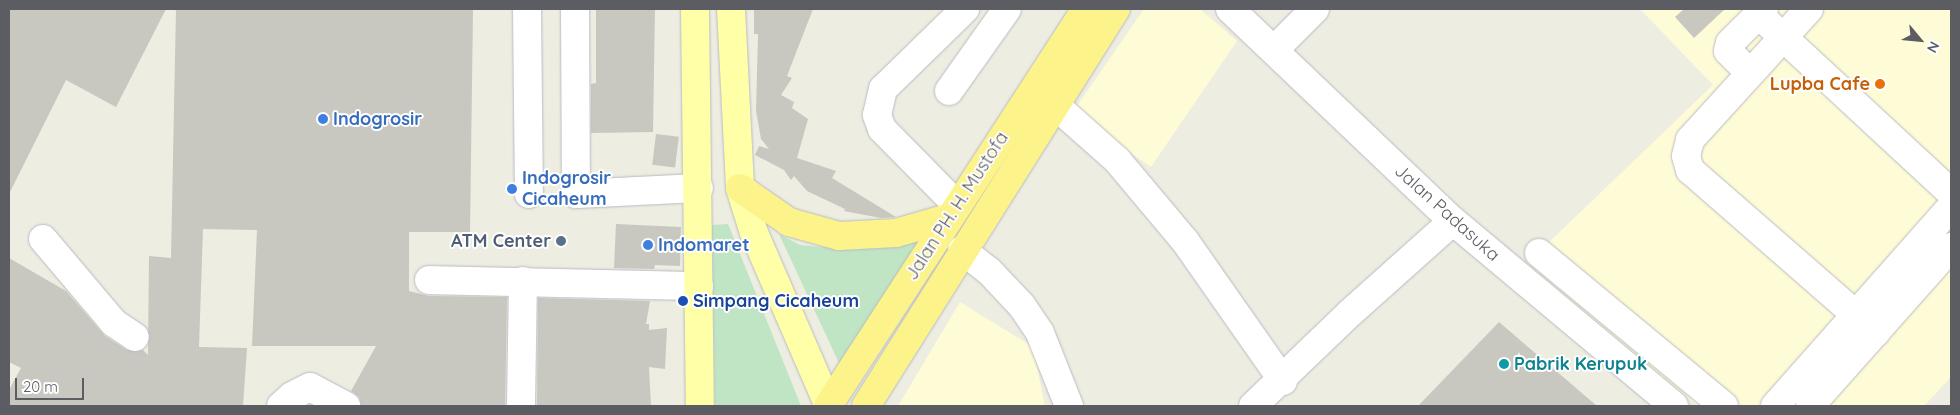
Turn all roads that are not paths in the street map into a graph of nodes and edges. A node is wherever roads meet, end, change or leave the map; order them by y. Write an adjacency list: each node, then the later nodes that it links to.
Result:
1 (527, 9): 21 (street)
2 (575, 9): 18 (street)
3 (695, 9): 18 (main road)
4 (731, 9): 19 (main road)
5 (965, 9): 23 (street)
6 (1007, 9): 16 (street)
7 (1086, 9): 23 (highway, Jalan PH. H. Mustofa)
8 (1116, 9): 17 (highway, Jalan PH. H. Mustofa)
9 (1230, 9): 14 (street, Jalan Padasuka)
10 (1315, 9): 14 (street)
11 (1809, 9): 13 (street)
12 (1761, 12): 13 (street); 15 (street)
13 (1782, 37): 15 (street); 20 (street)
14 (1274, 50): 24 (street, Jalan Padasuka)
15 (1750, 73): 32 (street)
16 (949, 91)
17 (1055, 105): 27 (highway, Jalan PH. H. Mustofa); 35 (street)
18 (699, 188): 19 (main road); 31 (main road)
19 (740, 188): 23 (highway); 40 (main road)
20 (1951, 192)
21 (528, 194)
22 (1951, 207): 32 (street)
23 (952, 212): 40 (highway, Jalan PH. H. Mustofa)
24 (1453, 221): 35 (street); 44 (street, Jalan Padasuka)
25 (43, 239): 34 (street)
26 (1951, 247): 33 (street)
27 (962, 250): 41 (highway, Jalan PH. H. Mustofa); 42 (street)
28 (1540, 253): 45 (street)
29 (429, 280): 30 (street)
30 (523, 281): 31 (street); 38 (street)
31 (699, 286): 39 (main road)
32 (1855, 314): 33 (street); 46 (street)
33 (1876, 332): 47 (street)
34 (135, 337)
35 (1283, 381): 43 (street)
36 (281, 406): 37 (street)
37 (346, 406)
38 (521, 406)
39 (700, 406)
40 (829, 406)
41 (866, 406)
42 (1069, 406)
43 (1253, 406)
44 (1674, 406)
45 (1724, 406)
46 (1775, 406)
47 (1810, 406)

